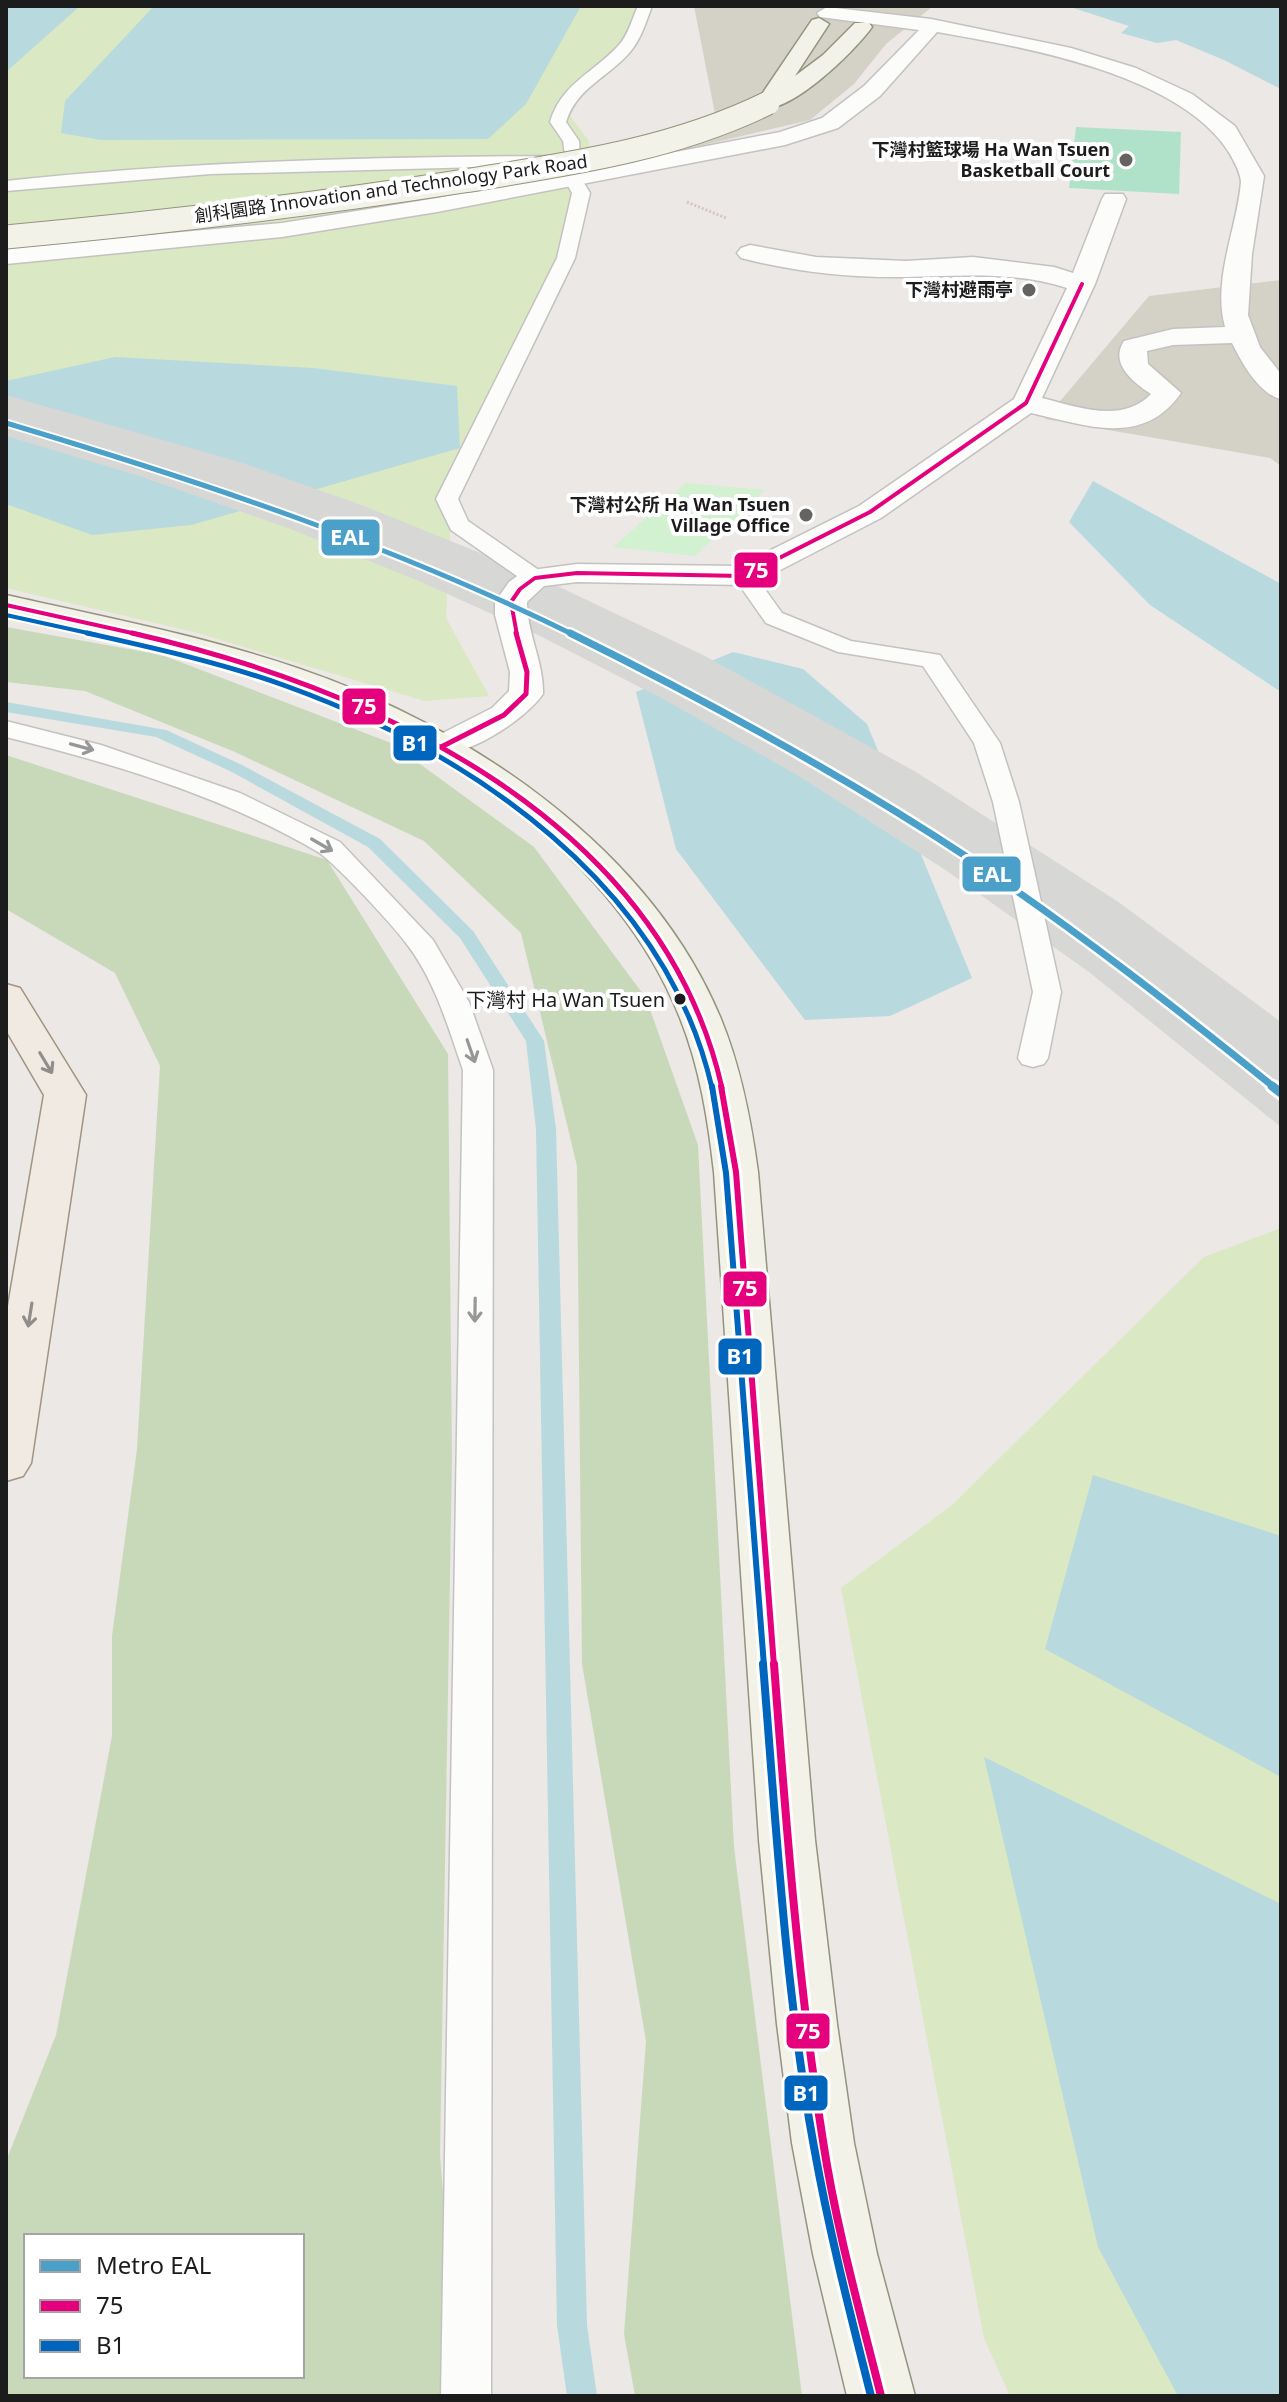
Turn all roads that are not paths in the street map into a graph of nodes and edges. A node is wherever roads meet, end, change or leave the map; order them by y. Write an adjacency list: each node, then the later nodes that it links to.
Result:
1 (645, 6): 8 (lane)
2 (919, 6): 6 (street)
3 (826, 14): 4 (street); 7 (street)
4 (871, 17): 5 (street); 6 (street); 7 (street, 創科園路 Innovation and Technology Park Road)
5 (927, 33): 6 (street); 8 (street)
6 (1003, 39): 15 (street)
7 (768, 103): 11 (street, 創科園路 Innovation and Technology Park Road, bridge)
8 (581, 170): 9 (lane); 13 (street); 19 (lane)
9 (6, 186)
10 (1114, 199): 14 (street)
11 (6, 237)
12 (750, 253): 14 (street)
13 (6, 256)
14 (1082, 284): 17 (street)
15 (1240, 335): 16 (street); 17 (street)
16 (1281, 391)
17 (1026, 403): 18 (street)
18 (744, 576): 19 (street); 24 (lane)
19 (535, 578): 22 (street)
20 (6, 605): 22 (street)
21 (6, 729): 26 (lane, one-way to 26)
22 (443, 746): 27 (street)
23 (6, 996): 25 (main road, one-way to 25)
24 (1033, 1058)
25 (6, 1463)
26 (466, 2396)
27 (881, 2396)

